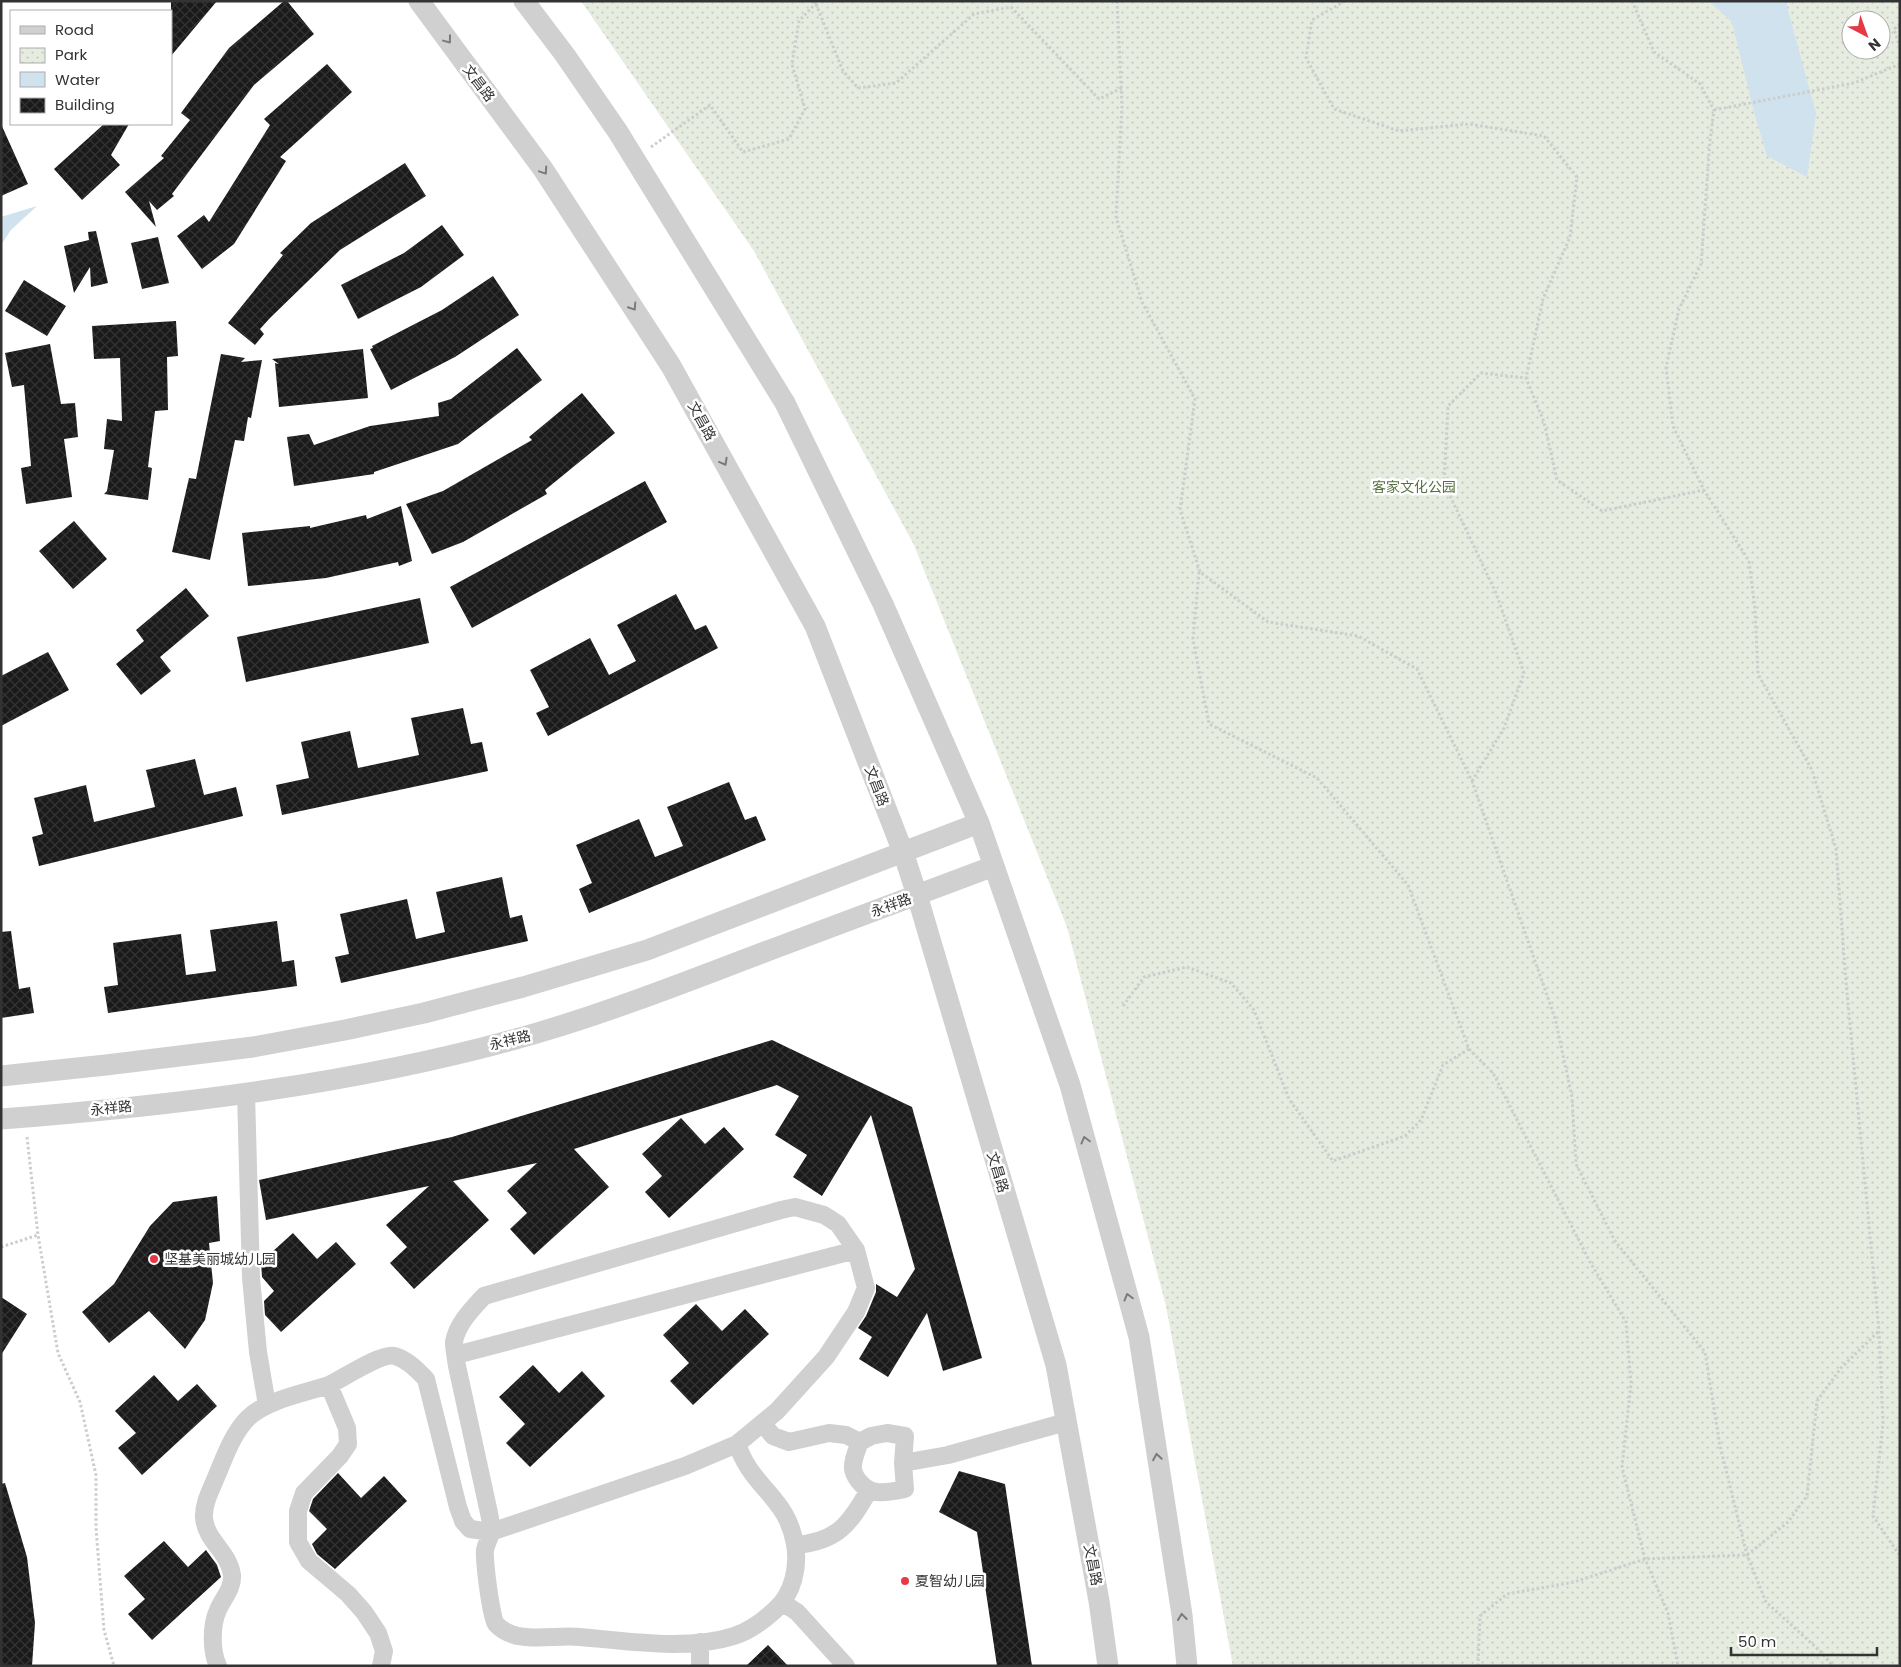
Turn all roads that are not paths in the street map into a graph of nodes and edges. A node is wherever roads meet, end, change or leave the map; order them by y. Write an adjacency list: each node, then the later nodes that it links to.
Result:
1 (419, 1): 4 (street, 文昌路, one-way to 4)
2 (524, 1): 3 (street)
3 (979, 823): 4 (street); 5 (street)
4 (902, 852): 6 (street, 文昌路); 7 (street)
5 (994, 866): 6 (street, 永祥路); 29 (street, one-way to 5)
6 (917, 895): 8 (street, 永祥路); 14 (street, 文昌路)
7 (1, 1076)
8 (246, 1093): 9 (street, 永祥路); 13 (street)
9 (1, 1119)
10 (856, 1250): 11 (street); 11 (street); 15 (street)
11 (456, 1355): 20 (street)
12 (329, 1386): 13 (street); 20 (street); 25 (street)
13 (267, 1405): 24 (street)
14 (1066, 1422): 18 (street); 28 (street, 文昌路)
15 (763, 1424): 16 (street); 17 (street)
16 (860, 1442): 18 (street); 19 (street)
17 (737, 1444): 20 (street); 21 (street)
18 (903, 1463): 19 (street)
19 (869, 1490): 21 (street)
20 (491, 1532): 23 (street)
21 (796, 1544): 22 (street)
22 (783, 1603): 23 (street); 27 (street)
23 (700, 1642): 26 (street)
24 (218, 1666)
25 (381, 1666)
26 (700, 1666)
27 (846, 1666)
28 (1108, 1666)
29 (1187, 1666)

